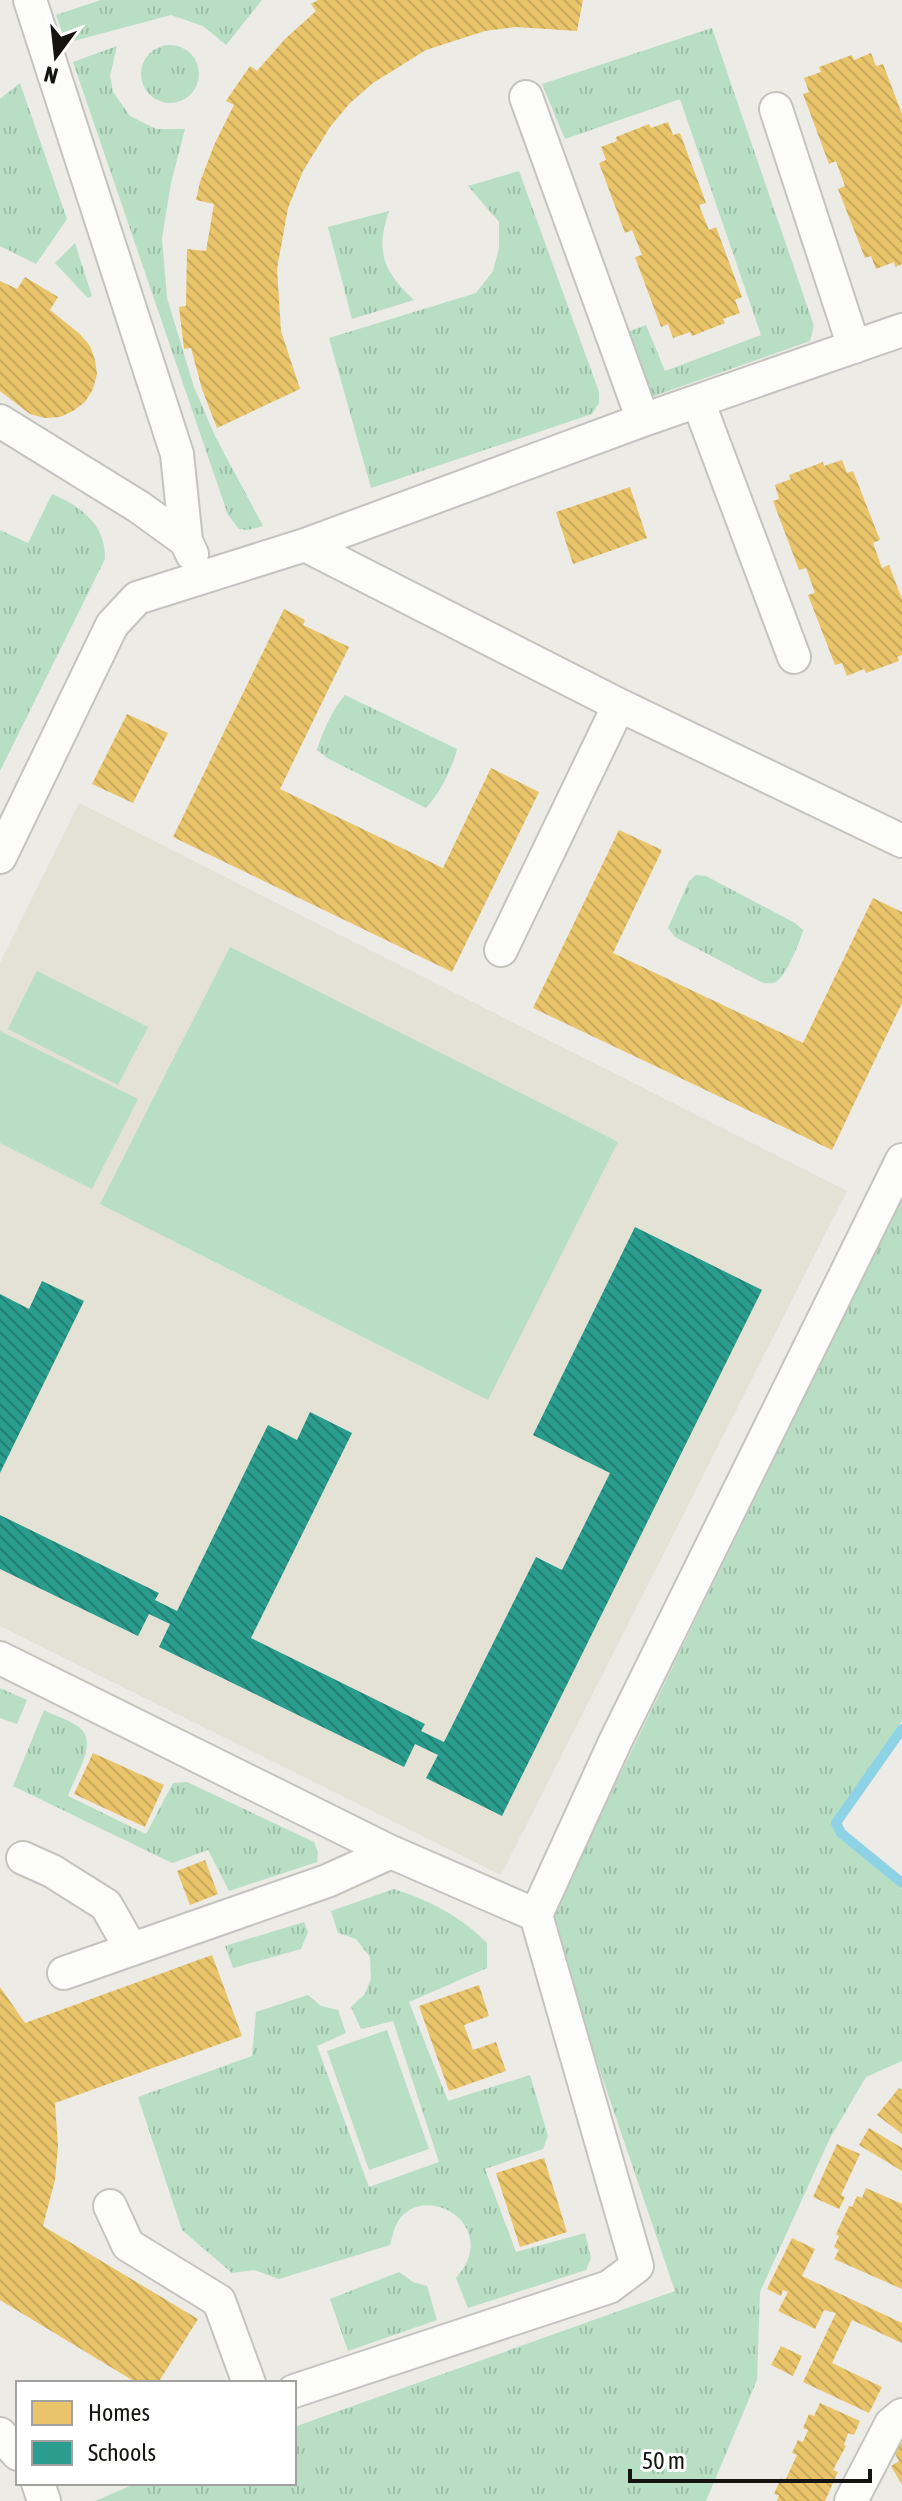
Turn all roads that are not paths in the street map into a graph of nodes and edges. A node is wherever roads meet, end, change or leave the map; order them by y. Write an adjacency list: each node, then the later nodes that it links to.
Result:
1 (30, 0): 9 (street)
2 (526, 97): 7 (street)
3 (776, 109): 5 (street)
4 (899, 339): 5 (street)
5 (854, 347): 6 (street)
6 (698, 401): 7 (street); 12 (street)
7 (643, 420): 10 (street)
8 (0, 421): 9 (street)
9 (186, 541): 11 (street)
10 (305, 545): 11 (street); 13 (street)
11 (200, 576): 15 (street)
12 (794, 657)
13 (619, 705): 14 (street); 16 (street)
14 (902, 841)
15 (0, 857)
16 (501, 950)
17 (902, 1160): 21 (street)
18 (0, 1658): 19 (street)
19 (391, 1852): 21 (street); 22 (street)
20 (23, 1858): 22 (street)
21 (536, 1915): 26 (street)
22 (131, 1949): 23 (street)
23 (64, 1973)
24 (110, 2206): 25 (street)
25 (248, 2381)
26 (296, 2390)
27 (902, 2415): 30 (street)
28 (0, 2434): 29 (street)
29 (16, 2452)
30 (851, 2501)

